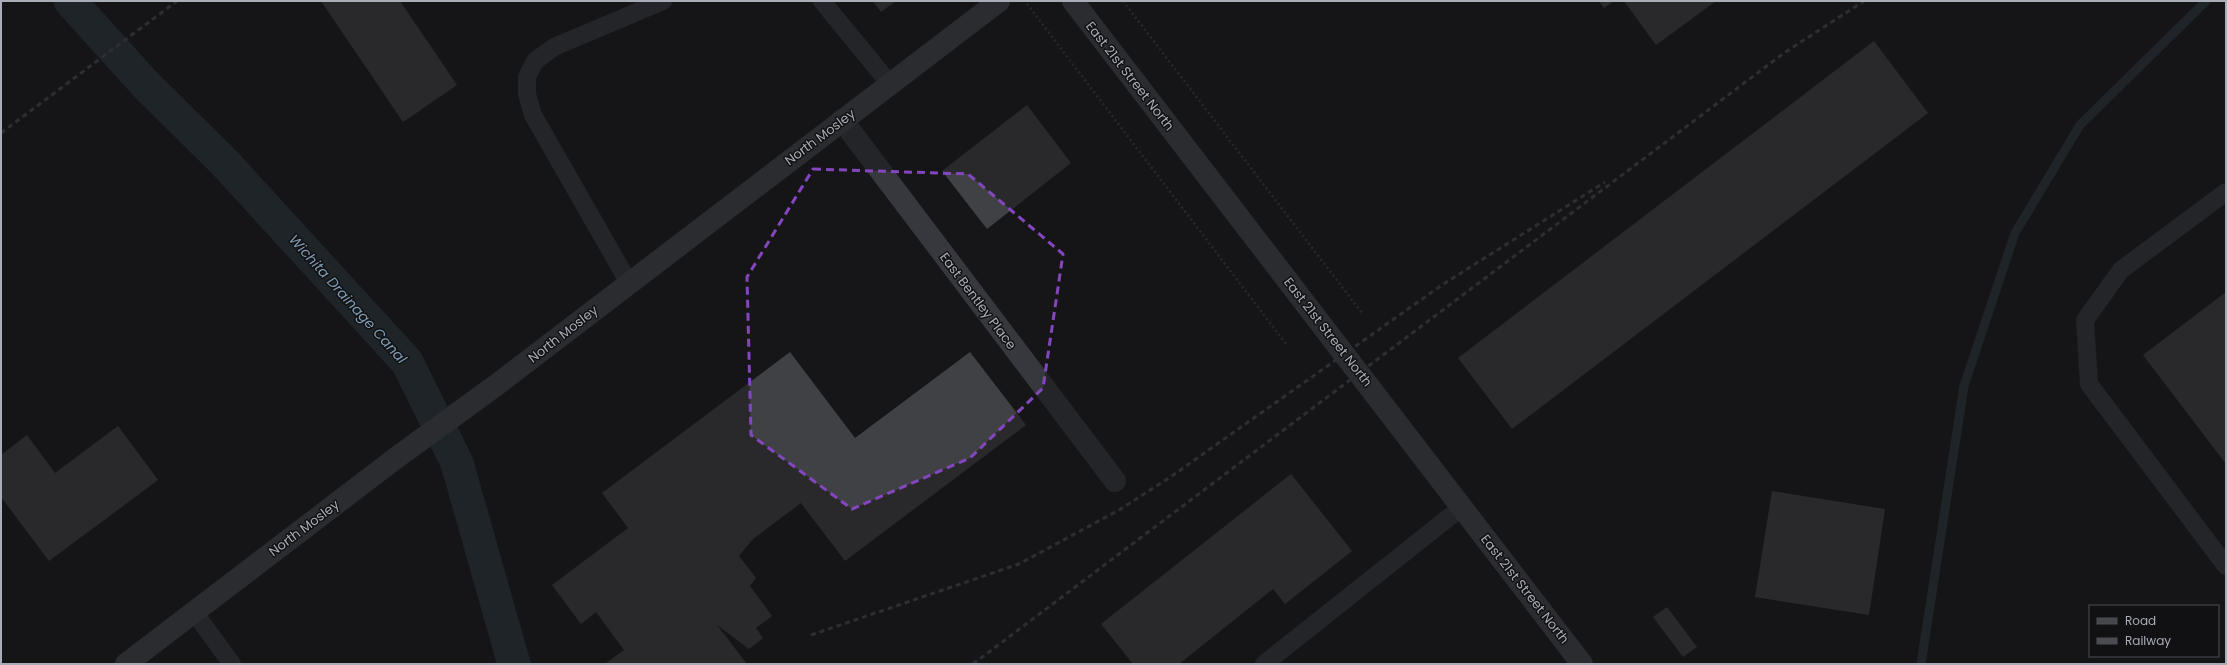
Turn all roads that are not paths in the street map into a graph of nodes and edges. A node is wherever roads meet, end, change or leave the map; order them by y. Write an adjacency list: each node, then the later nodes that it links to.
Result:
1 (663, 1): 8 (lane)
2 (822, 1): 5 (lane)
3 (999, 1): 5 (street, North Mosley)
4 (1073, 1): 10 (street, East 21st Street North)
5 (890, 84): 6 (street, North Mosley)
6 (842, 120): 8 (street, North Mosley); 9 (street, East Bentley Place)
7 (2226, 192): 11 (lane)
8 (629, 283): 12 (street, North Mosley)
9 (1115, 481)
10 (1462, 507): 15 (lane); 16 (street, East 21st Street North)
11 (2226, 566)
12 (194, 612): 13 (street, North Mosley); 14 (lane)
13 (126, 664)
14 (232, 664)
15 (1264, 664)
16 (1582, 664)

